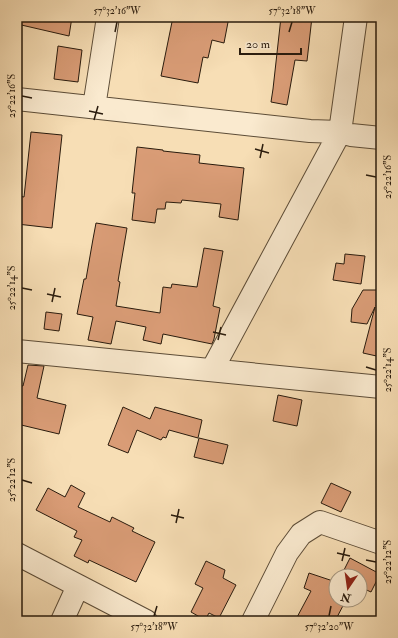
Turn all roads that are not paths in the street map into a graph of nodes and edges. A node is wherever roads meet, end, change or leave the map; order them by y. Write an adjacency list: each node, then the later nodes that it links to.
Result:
1 (108, 17): 4 (street)
2 (356, 17): 5 (street)
3 (17, 99): 4 (street)
4 (94, 107): 5 (street)
5 (340, 132): 6 (street); 8 (street)
6 (381, 138)
7 (17, 351): 8 (street)
8 (212, 370): 9 (street)
9 (381, 387)
10 (381, 543): 15 (street)
11 (17, 554): 12 (street)
12 (78, 586): 13 (street); 14 (street)
13 (62, 621)
14 (146, 621)
15 (253, 621)

